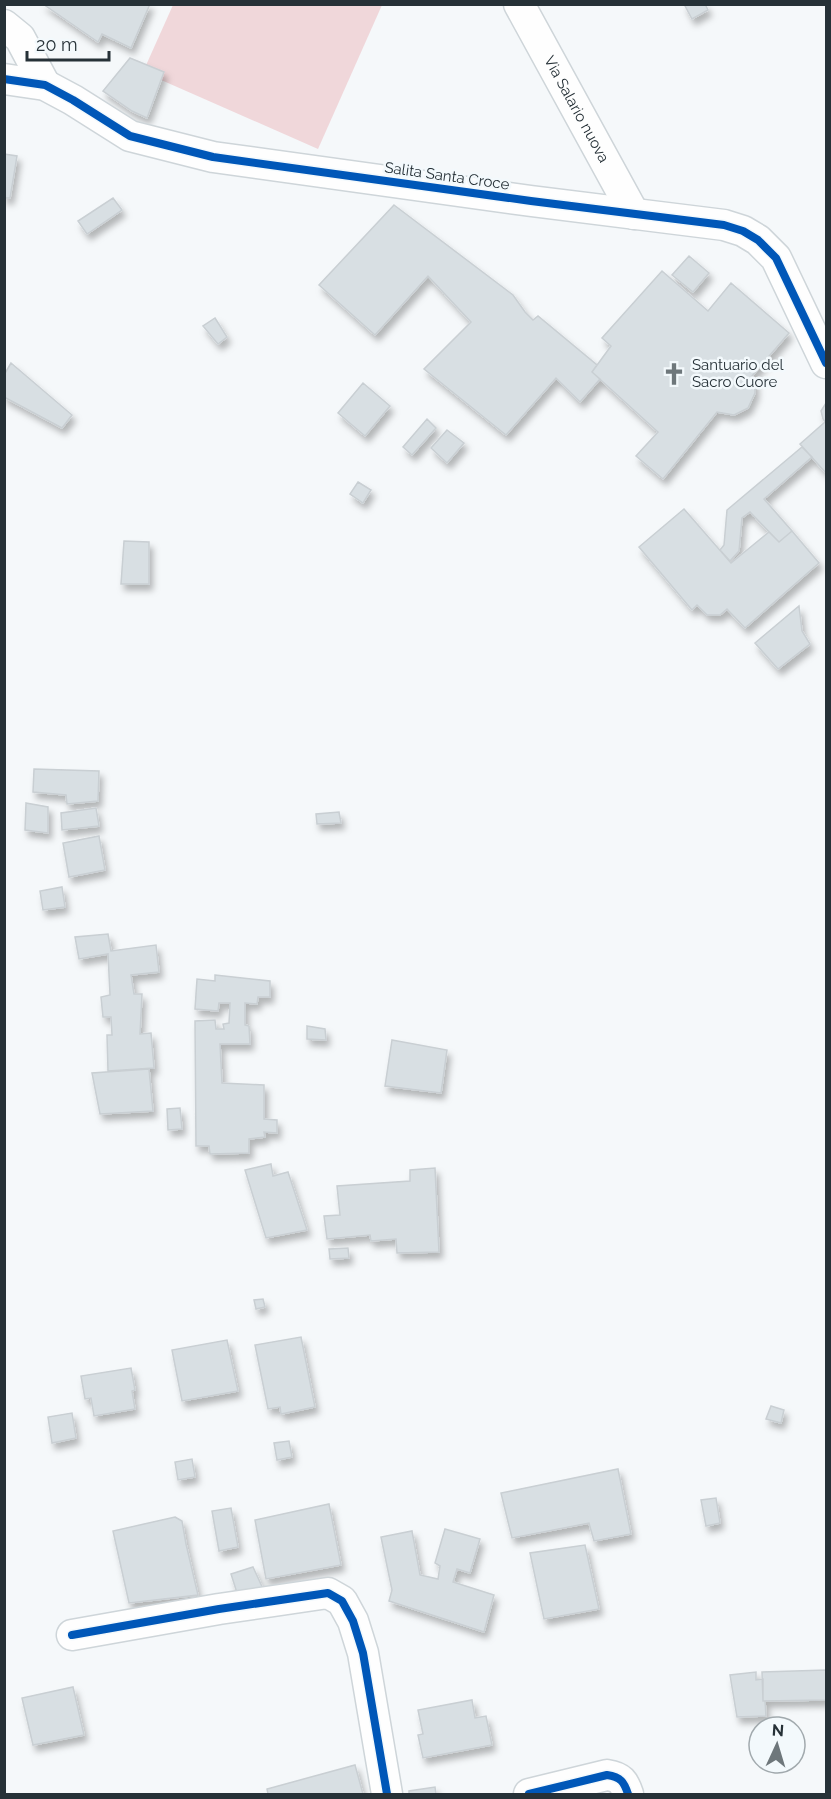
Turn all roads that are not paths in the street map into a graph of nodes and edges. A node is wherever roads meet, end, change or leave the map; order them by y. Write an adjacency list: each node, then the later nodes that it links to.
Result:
1 (519, 4): 5 (street, Via Salario nuova)
2 (4, 25): 4 (street)
3 (4, 78): 4 (street, Salita Santa Croce)
4 (45, 85): 5 (street, Salita Santa Croce)
5 (634, 214): 6 (street, Salita Santa Croce)
6 (826, 363)
7 (72, 1635): 8 (street)
8 (387, 1794)
9 (530, 1794): 10 (street)
10 (628, 1794)

